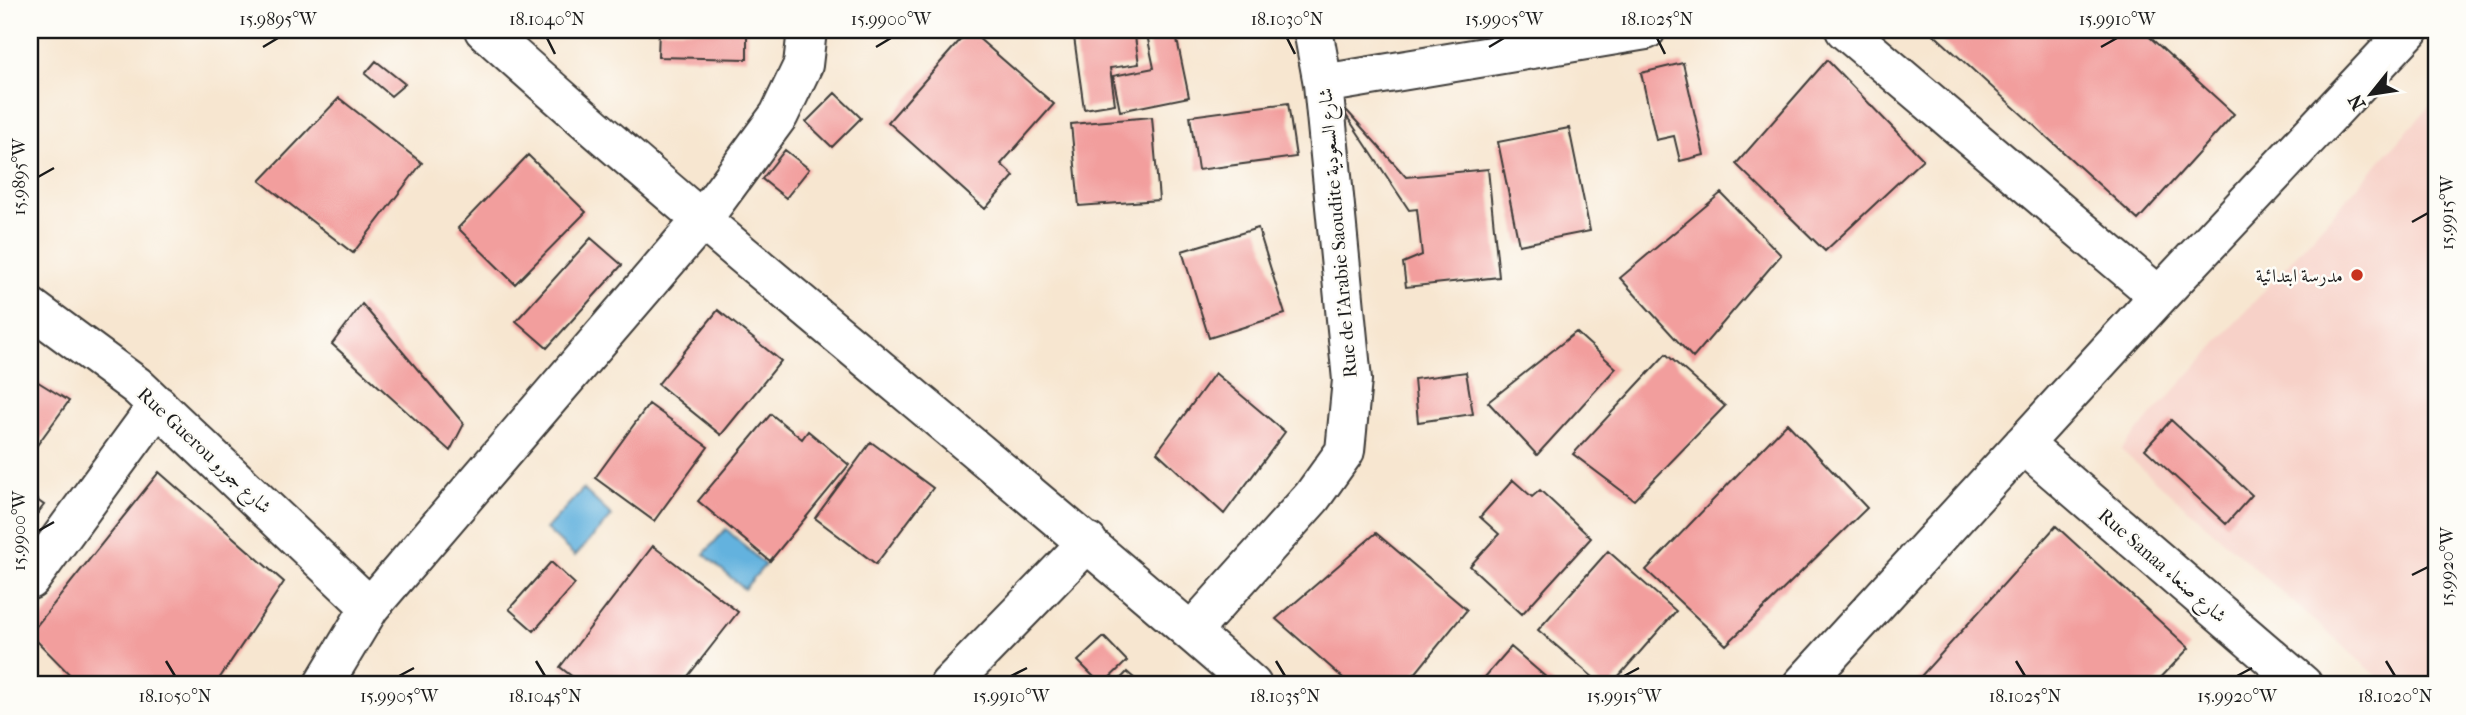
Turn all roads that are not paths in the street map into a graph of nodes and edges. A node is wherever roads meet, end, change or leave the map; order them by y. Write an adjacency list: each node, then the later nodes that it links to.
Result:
1 (484, 30): 8 (street)
2 (807, 30): 8 (street)
3 (1313, 30): 7 (street, Rue de l'Arabie Saoudite شارع السعودية)
4 (1646, 30): 7 (street)
5 (1845, 30): 9 (street)
6 (2409, 30): 9 (street)
7 (1323, 84): 16 (street, Rue de l'Arabie Saoudite شارع السعودية)
8 (701, 221): 13 (street); 15 (street)
9 (2159, 296): 12 (street)
10 (30, 307): 11 (street, Rue Guerou شارع جورو)
11 (158, 405): 14 (street); 15 (street, Rue Guerou شارع جورو)
12 (2023, 444): 20 (street); 21 (street, Rue Sanaa شارع صنعاء)
13 (1088, 542): 16 (street); 18 (street)
14 (30, 580)
15 (370, 607): 17 (street)
16 (1191, 632): 19 (street)
17 (323, 685)
18 (948, 685)
19 (1252, 685)
20 (1802, 685)
21 (2303, 685)

